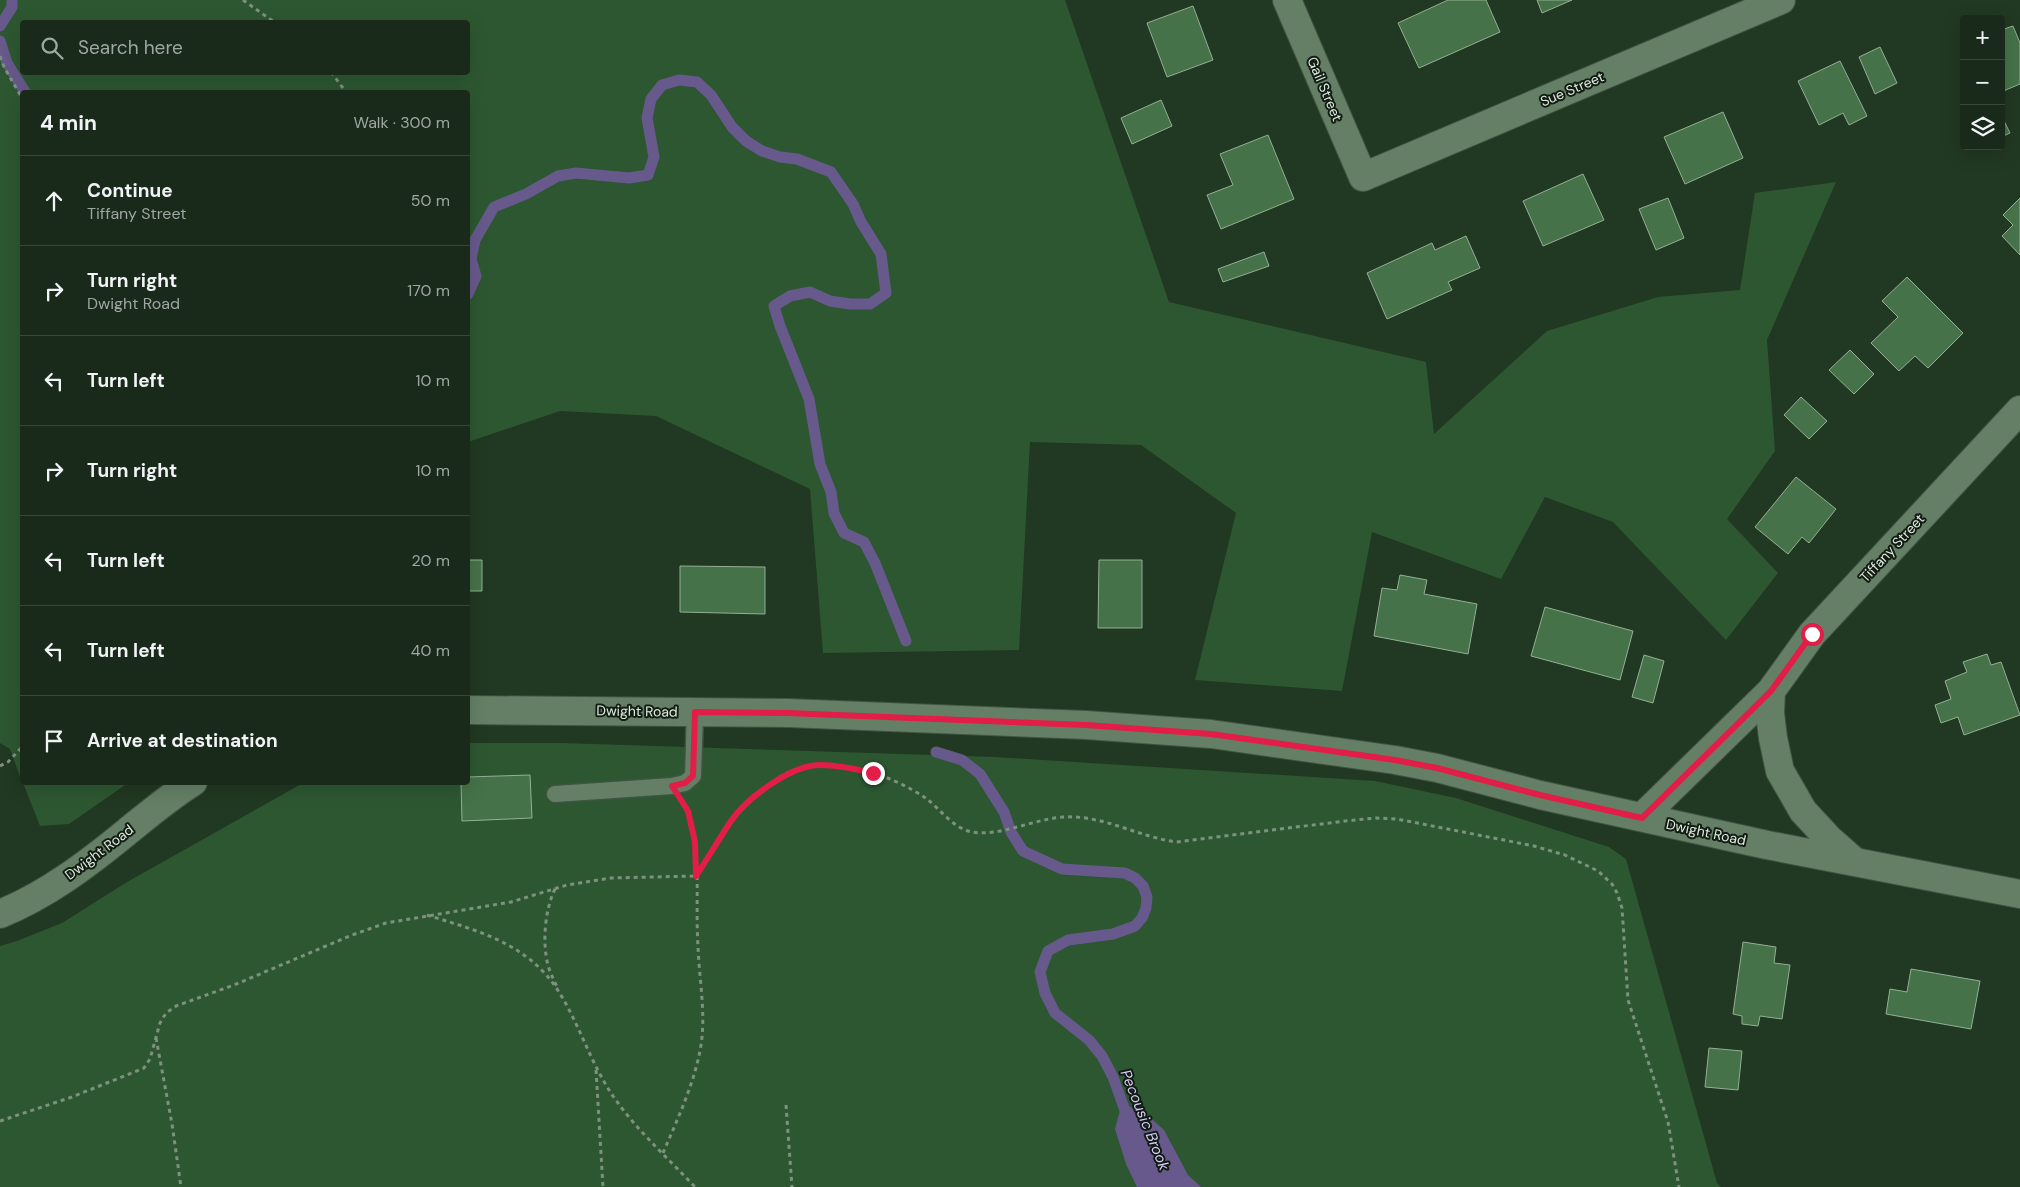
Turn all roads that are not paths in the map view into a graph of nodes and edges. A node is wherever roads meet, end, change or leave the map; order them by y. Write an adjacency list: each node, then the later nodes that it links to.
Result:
1 (1287, 0): 3 (main road, Gail Street)
2 (1781, 0): 3 (main road, Sue Street)
3 (1363, 177)
4 (2020, 410): 5 (main road, Tiffany Street)
5 (1771, 691): 10 (main road, Tiffany Street); 11 (main road)
6 (470, 710): 7 (main road, Dwight Road)
7 (695, 712): 9 (lane); 10 (main road, Dwight Road)
8 (188, 785): 13 (main road, Dwight Road)
9 (555, 794)
10 (1642, 818): 11 (main road, Dwight Road)
11 (1855, 862): 12 (main road, Dwight Road)
12 (2020, 894)
13 (0, 914)

